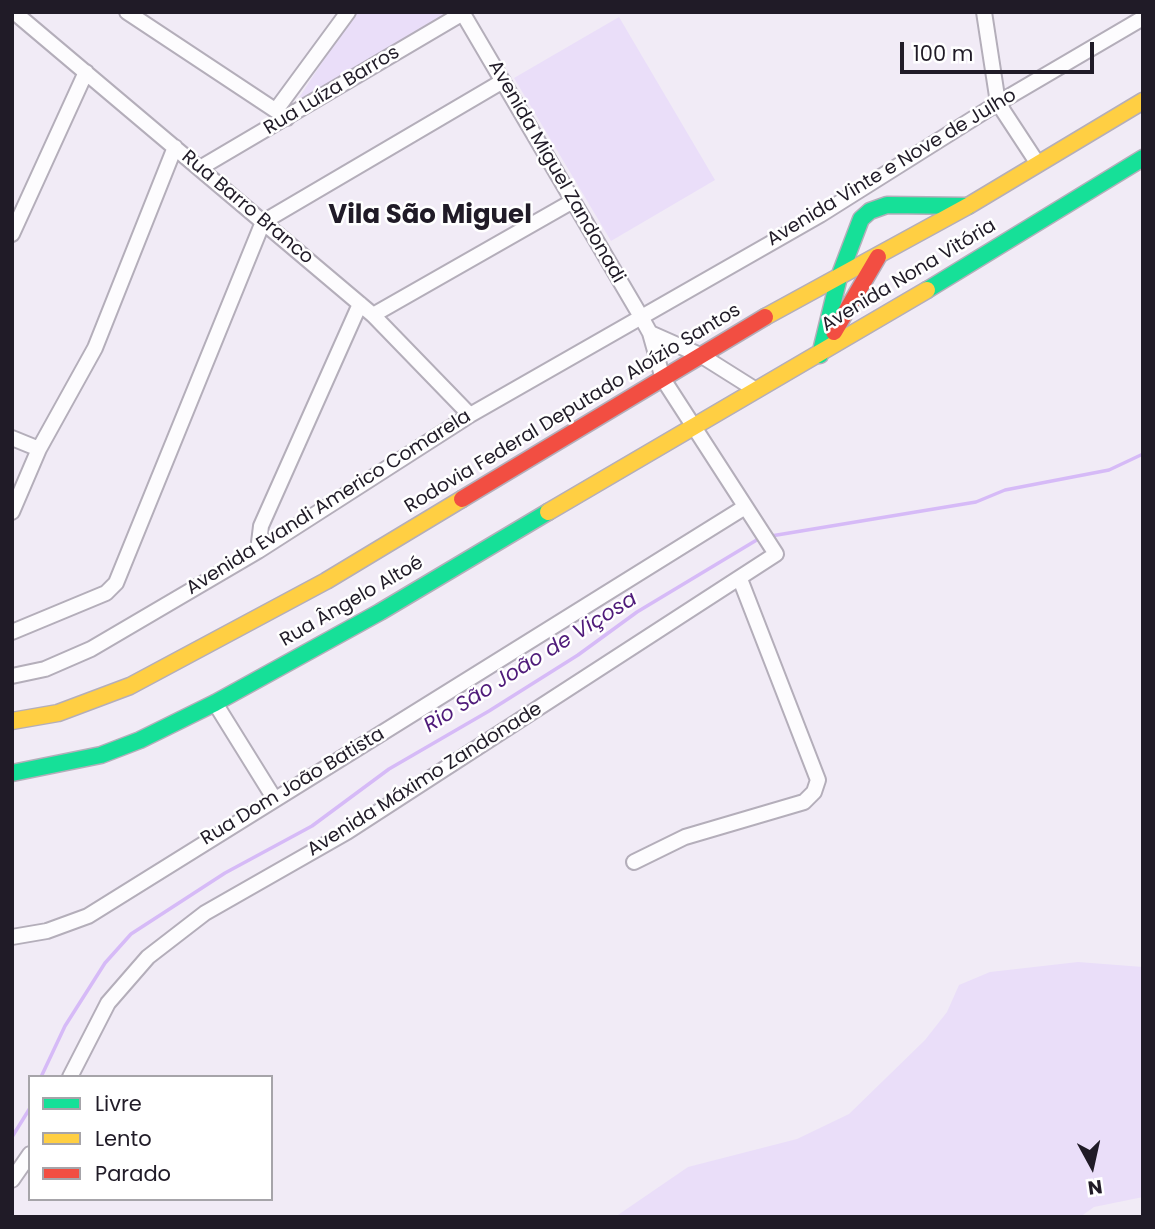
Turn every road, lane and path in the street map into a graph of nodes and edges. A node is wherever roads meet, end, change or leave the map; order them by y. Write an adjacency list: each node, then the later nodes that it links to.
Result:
1 (14, 12): 7 (street, Rua Barro Branco)
2 (127, 12): 11 (street)
3 (984, 12): 10 (street)
4 (345, 13): 11 (street)
5 (462, 13): 8 (street, Avenida Miguel Zandonadi); 11 (street, Rua Luíza Barros)
6 (1143, 18): 10 (street, Avenida Vinte e Nove de Julho)
7 (86, 72): 12 (street, Rua Barro Branco); 19 (street)
8 (503, 81): 16 (street, Avenida Miguel Zandonadi); 18 (street)
9 (1143, 101): 14 (main road, Rodovia Federal Deputado Aloízio Santos)
10 (999, 103): 14 (street); 24 (street, Avenida Vinte e Nove de Julho)
11 (282, 114): 15 (street, Rua Luíza Barros)
12 (175, 147): 15 (street, Rua Barro Branco); 33 (street)
13 (1143, 158): 26 (main road, Avenida Nona Vitória)
14 (1038, 164): 17 (main road, Rodovia Federal Deputado Aloízio Santos)
15 (200, 169): 18 (street, Rua Barro Branco)
16 (573, 201): 23 (street); 24 (street, Avenida Miguel Zandonadi)
17 (968, 206): 20 (main road, Rodovia Federal Deputado Aloízio Santos); 21 (main road)
18 (263, 222): 22 (street, Rua Barro Branco); 38 (street)
19 (12, 234)
20 (878, 257): 21 (main road, Rodovia Federal Deputado Aloízio Santos); 26 (main road)
21 (839, 277): 26 (main road); 27 (main road, Rodovia Federal Deputado Aloízio Santos)
22 (360, 304): 23 (street, Rua Barro Branco); 36 (street)
23 (373, 315): 30 (street, Rua Barro Branco)
24 (640, 315): 25 (street, Avenida Miguel Zandonadi); 30 (street, Avenida Evandi Americo Comarela)
25 (650, 333): 27 (street); 28 (street, Avenida Miguel Zandonadi)
26 (820, 355): 29 (main road, Avenida Nona Vitória)
27 (702, 356): 28 (main road, Rodovia Federal Deputado Aloízio Santos); 29 (street)
28 (663, 379): 31 (street, Avenida Miguel Zandonadi); 41 (main road, Rodovia Federal Deputado Aloízio Santos)
29 (756, 390): 31 (main road, Avenida Nona Vitória)
30 (470, 415): 36 (street, Avenida Evandi Americo Comarela)
31 (694, 425): 34 (street, Avenida Máximo Zandonade); 40 (main road, Rua Ângelo Altoé)
32 (12, 439): 33 (street)
33 (39, 449): 35 (street)
34 (748, 511): 37 (street, Avenida Máximo Zandonade); 43 (street, Rua Dom João Batista)
35 (12, 512)
36 (258, 551): 39 (street, Avenida Evandi Americo Comarela)
37 (740, 579): 44 (street); 46 (street, Avenida Máximo Zandonade)
38 (12, 632)
39 (12, 676)
40 (215, 703): 42 (main road, Rua Ângelo Altoé); 43 (street)
41 (12, 721)
42 (12, 772)
43 (275, 798): 45 (street, Rua Dom João Batista)
44 (634, 862)
45 (12, 937)
46 (71, 1075)
47 (28, 1157): 48 (street)
48 (12, 1180)

